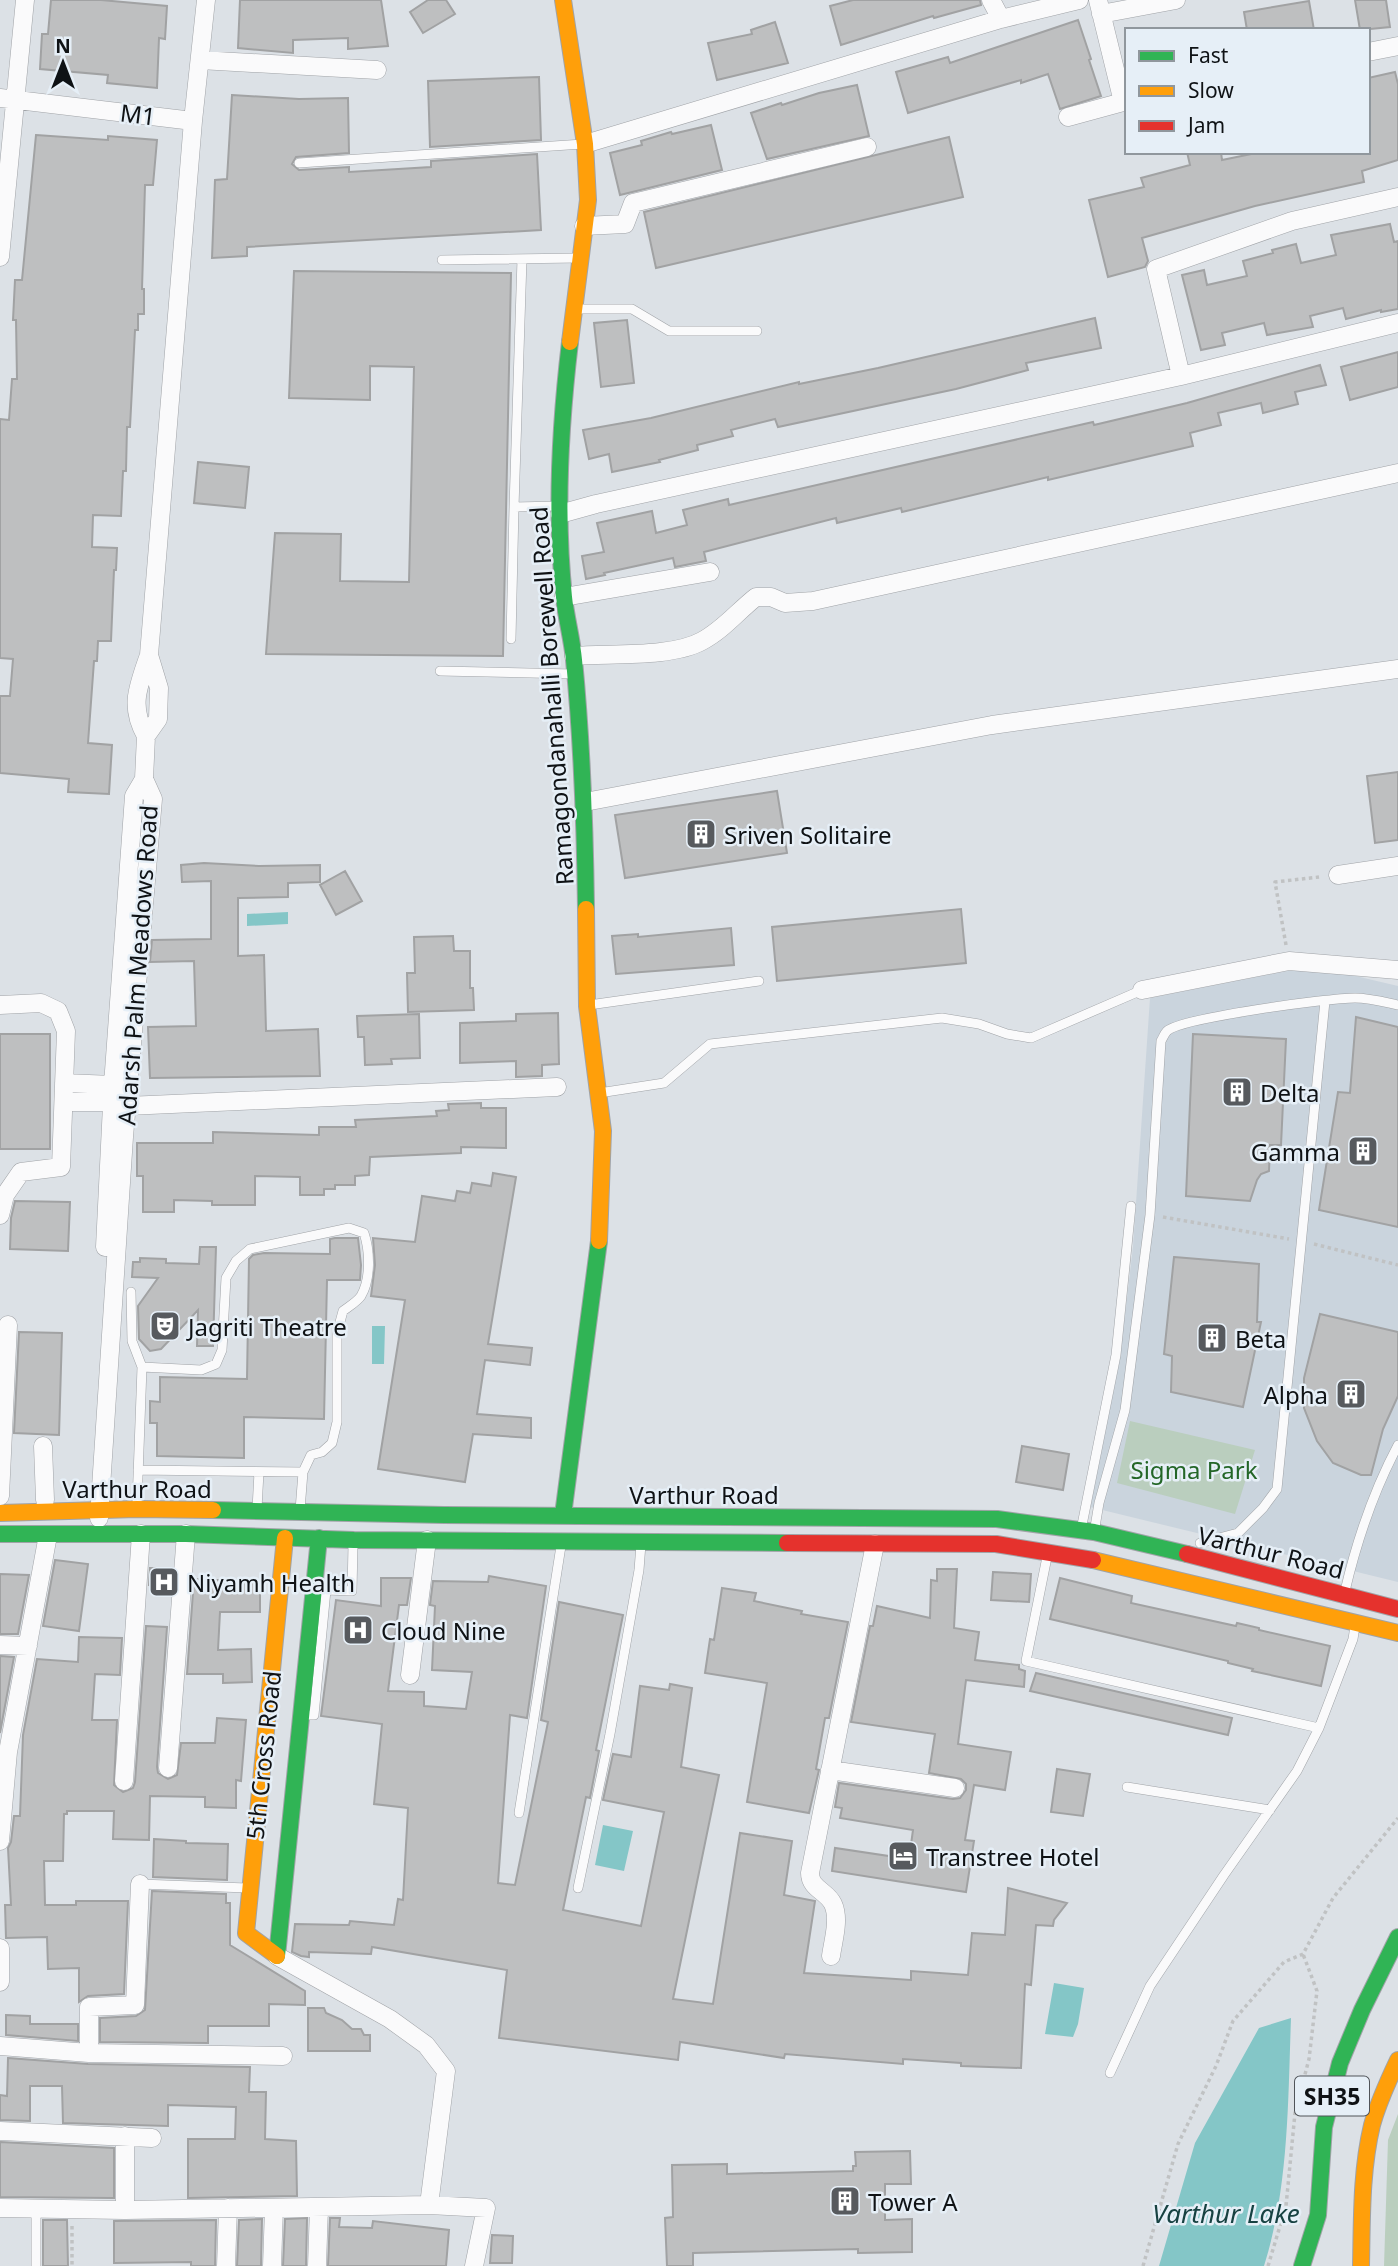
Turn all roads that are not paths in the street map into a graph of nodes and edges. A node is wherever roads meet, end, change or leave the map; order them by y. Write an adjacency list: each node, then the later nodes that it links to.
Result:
1 (24, 0): 13 (street)
2 (206, 0): 11 (street)
3 (563, 0): 17 (main road, Ramagondanahalli Borewell Road)
4 (991, 0): 8 (street)
5 (1079, 0): 8 (street)
6 (1176, 0): 7 (street)
7 (1099, 7): 14 (street)
8 (1001, 19): 17 (street)
9 (1398, 46): 10 (street)
10 (1370, 52)
11 (200, 60): 12 (street); 16 (street)
12 (377, 70)
13 (8, 99): 16 (street, M1); 22 (street)
14 (1125, 102): 15 (street)
15 (1068, 117)
16 (193, 121): 39 (street)
17 (585, 144): 19 (lane); 21 (main road, Ramagondanahalli Borewell Road)
18 (867, 147): 21 (street)
19 (299, 163)
20 (1398, 197): 29 (street)
21 (584, 226): 23 (main road, Ramagondanahalli Borewell Road)
22 (0, 257)
23 (580, 258): 24 (lane); 26 (main road, Ramagondanahalli Borewell Road)
24 (522, 259): 25 (lane); 31 (lane)
25 (442, 260)
26 (574, 309): 28 (lane); 32 (main road, Ramagondanahalli Borewell Road)
27 (1398, 323): 29 (street)
28 (757, 331)
29 (1181, 376): 32 (street)
30 (1398, 473): 36 (street)
31 (514, 507): 32 (lane); 35 (lane)
32 (561, 510): 34 (main road, Ramagondanahalli Borewell Road)
33 (710, 572): 34 (street)
34 (564, 597): 36 (main road, Ramagondanahalli Borewell Road)
35 (511, 639)
36 (575, 665): 38 (lane); 40 (main road, Ramagondanahalli Borewell Road)
37 (1398, 669): 40 (street)
38 (440, 671)
39 (144, 779): 53 (street, Adarsh Palm Meadows Road); 53 (street, Adarsh Palm Meadows Road)
40 (585, 802): 49 (main road, Ramagondanahalli Borewell Road)
41 (1398, 866): 42 (street)
42 (1338, 875)
43 (1398, 970): 45 (street)
44 (759, 981): 49 (lane)
45 (1142, 990): 52 (lane)
46 (1325, 1000): 47 (lane); 73 (lane); 86 (lane)
47 (1398, 1004)
48 (0, 1005): 50 (street)
49 (587, 1006): 52 (main road, Ramagondanahalli Borewell Road)
50 (64, 1083): 53 (street); 54 (street)
51 (557, 1087): 53 (street)
52 (598, 1094): 72 (main road, Ramagondanahalli Borewell Road)
53 (118, 1097): 54 (street); 68 (street, Adarsh Palm Meadows Road)
54 (64, 1102): 56 (street)
55 (1131, 1206): 73 (lane)
56 (0, 1215)
57 (131, 1292): 59 (lane)
58 (8, 1325): 65 (street)
59 (142, 1367): 62 (lane); 64 (lane)
60 (1398, 1445): 88 (lane)
61 (43, 1446): 66 (street)
62 (138, 1470): 63 (lane); 67 (lane)
63 (259, 1472): 64 (lane); 69 (lane)
64 (303, 1472): 70 (lane)
65 (0, 1496)
66 (45, 1506): 68 (main road, Varthur Road); 71 (main road, Varthur Road)
67 (137, 1509): 68 (main road, Varthur Road); 69 (main road, Varthur Road)
68 (95, 1511): 78 (street, Adarsh Palm Meadows Road)
69 (257, 1511): 70 (main road, Varthur Road)
70 (299, 1512): 72 (main road, Varthur Road)
71 (0, 1513)
72 (563, 1515): 73 (main road, Varthur Road)
73 (1088, 1531): 88 (main road, Varthur Road)
74 (0, 1534): 77 (main road, Varthur Road)
75 (141, 1534): 76 (main road, Varthur Road); 78 (main road, Varthur Road); 100 (street)
76 (186, 1534): 79 (main road, Varthur Road); 98 (street)
77 (48, 1535): 78 (main road, Varthur Road); 93 (street)
78 (95, 1535)
79 (285, 1538): 80 (main road, Varthur Road); 107 (main road, 5th Cross Road)
80 (319, 1538): 81 (main road, Varthur Road); 95 (main road, 5th Cross Road)
81 (354, 1540): 82 (main road, Varthur Road); 95 (lane)
82 (427, 1540): 83 (main road, Varthur Road); 94 (street)
83 (562, 1541): 84 (main road, Varthur Road); 104 (lane)
84 (641, 1542): 85 (main road, Varthur Road); 108 (lane)
85 (874, 1544): 87 (main road, Varthur Road); 99 (street)
86 (1200, 1544)
87 (1049, 1552): 90 (main road, Varthur Road); 96 (lane)
88 (1345, 1594): 89 (main road, Varthur Road)
89 (1398, 1609)
90 (1355, 1625): 91 (main road, Varthur Road); 96 (lane)
91 (1398, 1633)
92 (0, 1645): 93 (street)
93 (28, 1647): 97 (street)
94 (410, 1675)
95 (301, 1715): 111 (main road, 5th Cross Road)
96 (1319, 1728): 103 (lane)
97 (4, 1751): 105 (street)
98 (167, 1768)
99 (830, 1770): 102 (street); 112 (street)
100 (124, 1781)
101 (1126, 1787): 103 (lane)
102 (955, 1788)
103 (1270, 1810): 119 (lane)
104 (519, 1813)
105 (0, 1840)
106 (140, 1884): 107 (lane); 116 (street)
107 (249, 1888): 111 (main road, 5th Cross Road)
108 (578, 1888)
109 (1398, 1937): 135 (main road, SH35)
110 (0, 1948): 113 (street)
111 (277, 1956): 123 (street, 5th Cross Road)
112 (831, 1956)
113 (0, 1976): 114 (street)
114 (0, 1982)
115 (0, 2046): 116 (street)
116 (89, 2053): 117 (street)
117 (283, 2056)
118 (1398, 2060): 136 (main road, SH35)
119 (1110, 2073)
120 (0, 2131): 121 (street)
121 (125, 2136): 122 (street); 129 (street)
122 (152, 2138)
123 (429, 2205): 124 (street); 134 (street)
124 (319, 2207): 128 (street); 133 (street)
125 (0, 2208): 126 (street)
126 (36, 2208): 129 (street); 130 (lane)
127 (228, 2208): 128 (street); 129 (street); 131 (street)
128 (274, 2208): 132 (street)
129 (125, 2210)
130 (36, 2266)
131 (226, 2266)
132 (272, 2266)
133 (317, 2266)
134 (474, 2266)
135 (1302, 2266)
136 (1361, 2266)

